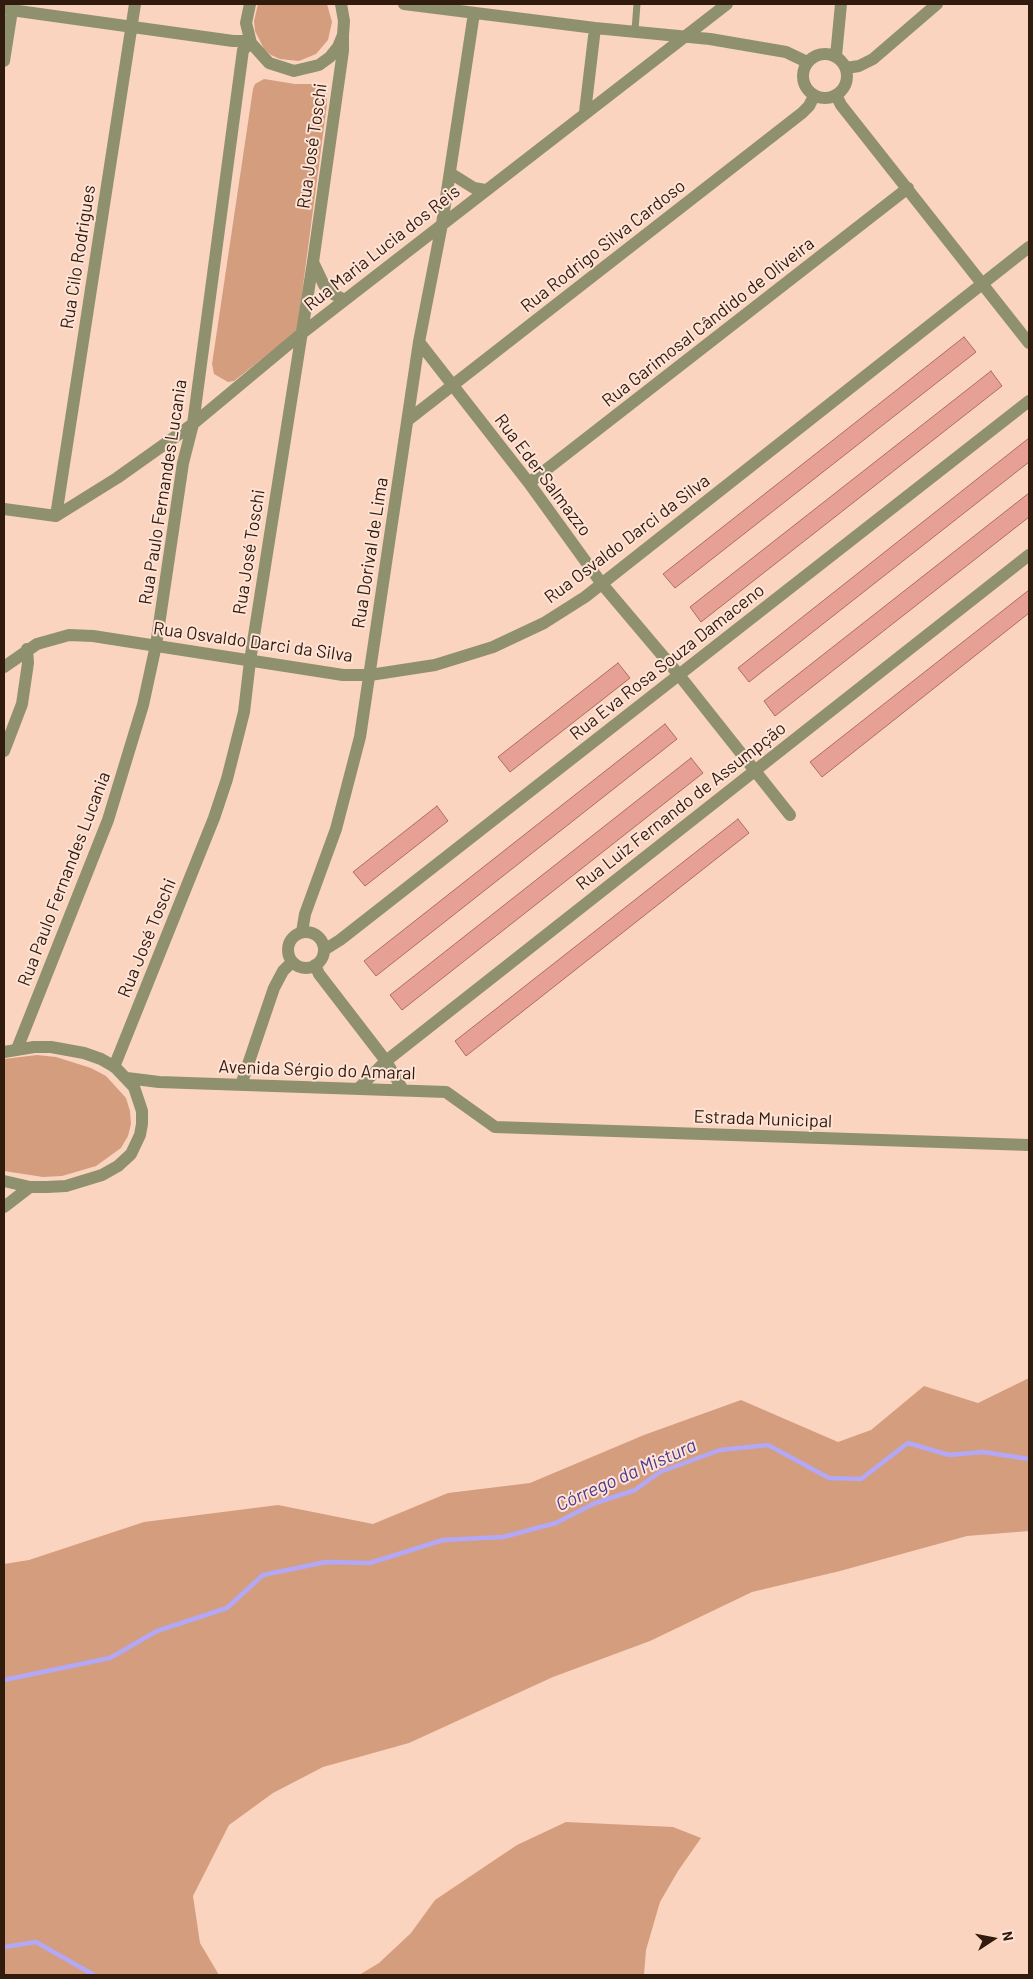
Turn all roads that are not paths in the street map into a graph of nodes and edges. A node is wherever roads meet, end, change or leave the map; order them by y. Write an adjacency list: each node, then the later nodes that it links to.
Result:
1 (135, 4): 14 (street, Rua Cilo Rodrigues)
2 (250, 4): 19 (street, Rua Paulo Fernandes Lucania)
3 (341, 4): 13 (street)
4 (350, 4): 13 (street)
5 (404, 4): 12 (street)
6 (637, 4): 16 (lane)
7 (727, 4): 11 (street, Rua Maria Lucia dos Reis)
8 (841, 4): 21 (street)
9 (937, 4): 24 (street)
10 (10, 8): 14 (street); 22 (street)
11 (715, 9): 18 (street, Rua Maria Lucia dos Reis); 20 (street)
12 (474, 13): 15 (street); 28 (street, Rua Dorival de Lima)
13 (344, 21): 17 (street, Rua José Toschi)
14 (132, 26): 19 (street); 45 (street, Rua Cilo Rodrigues)
15 (595, 28): 16 (street); 27 (street)
16 (635, 30): 18 (street)
17 (343, 35): 19 (street); 33 (street, Rua José Toschi)
18 (686, 36): 20 (street); 27 (street, Rua Maria Lucia dos Reis)
19 (249, 38): 42 (street, Rua Paulo Fernandes Lucania)
20 (710, 39): 23 (street)
21 (836, 56): 23 (street); 24 (street)
22 (4, 61)
23 (807, 62): 25 (street)
24 (846, 68): 26 (street)
25 (814, 96): 26 (street); 39 (street, Rua Rodrigo Silva Cardoso)
26 (836, 96): 29 (street)
27 (585, 112): 30 (street, Rua Maria Lucia dos Reis)
28 (450, 173): 30 (street); 31 (street, Rua Dorival de Lima)
29 (908, 188): 34 (street); 43 (street, Rua Garimosal Cândido de Oliveira)
30 (485, 190): 31 (street, Rua Maria Lucia dos Reis)
31 (442, 224): 35 (street, Rua Maria Lucia dos Reis); 37 (street, Rua Dorival de Lima)
32 (1029, 247): 34 (street, Rua Osvaldo Darci da Silva)
33 (313, 262): 35 (street); 36 (street, Rua José Toschi)
34 (983, 284): 38 (street); 47 (street, Rua Osvaldo Darci da Silva)
35 (345, 300): 36 (street, Rua Maria Lucia dos Reis)
36 (301, 334): 42 (street, Rua Maria Lucia dos Reis); 50 (street, Rua José Toschi)
37 (419, 342): 39 (street, Rua Eder Salmazzo); 41 (street, Rua Dorival de Lima)
38 (1029, 343)
39 (452, 386): 41 (street, Rua Rodrigo Silva Cardoso); 43 (street, Rua Eder Salmazzo)
40 (1029, 401): 53 (street, Rua Eva Rosa Souza Damaceno)
41 (408, 420): 52 (street, Rua Dorival de Lima)
42 (193, 424): 45 (street, Rua Maria Lucia dos Reis); 48 (street, Rua Paulo Fernandes Lucania)
43 (528, 483): 47 (street, Rua Eder Salmazzo)
44 (4, 509): 45 (street)
45 (56, 516)
46 (1029, 555): 55 (street, Rua Luiz Fernando de Assumpção)
47 (602, 584): 52 (street, Rua Osvaldo Darci da Silva); 53 (street, Rua Eder Salmazzo)
48 (156, 645): 49 (street, Rua Osvaldo Darci da Silva); 50 (street, Rua Osvaldo Darci da Silva); 61 (street, Rua Paulo Fernandes Lucania)
49 (27, 649): 51 (street, Rua Osvaldo Darci da Silva); 54 (street)
50 (250, 660): 52 (street, Rua Osvaldo Darci da Silva); 64 (street, Rua José Toschi)
51 (4, 667)
52 (370, 675): 57 (street, Rua Dorival de Lima)
53 (679, 675): 55 (street, Rua Eder Salmazzo); 58 (street, Rua Eva Rosa Souza Damaceno)
54 (4, 750)
55 (755, 770): 56 (street, Rua Eder Salmazzo); 63 (street, Rua Luiz Fernando de Assumpção)
56 (790, 815)
57 (302, 932): 58 (street); 59 (street)
58 (324, 950): 60 (street)
59 (292, 962): 60 (street); 66 (street)
60 (315, 965): 63 (street)
61 (17, 1049): 62 (street); 64 (street)
62 (4, 1052)
63 (386, 1061): 67 (street, Rua Luiz Fernando de Assumpção); 68 (street)
64 (114, 1067): 65 (street)
65 (127, 1078): 66 (street, Avenida Sérgio do Amaral); 72 (street)
66 (241, 1085): 67 (street, Avenida Sérgio do Amaral)
67 (358, 1088): 68 (street, Avenida Sérgio do Amaral)
68 (403, 1090): 69 (street, Avenida Sérgio do Amaral)
69 (495, 1127): 70 (street, Estrada Municipal)
70 (1029, 1145)
71 (4, 1182): 72 (street)
72 (30, 1187): 73 (street)
73 (4, 1207)

